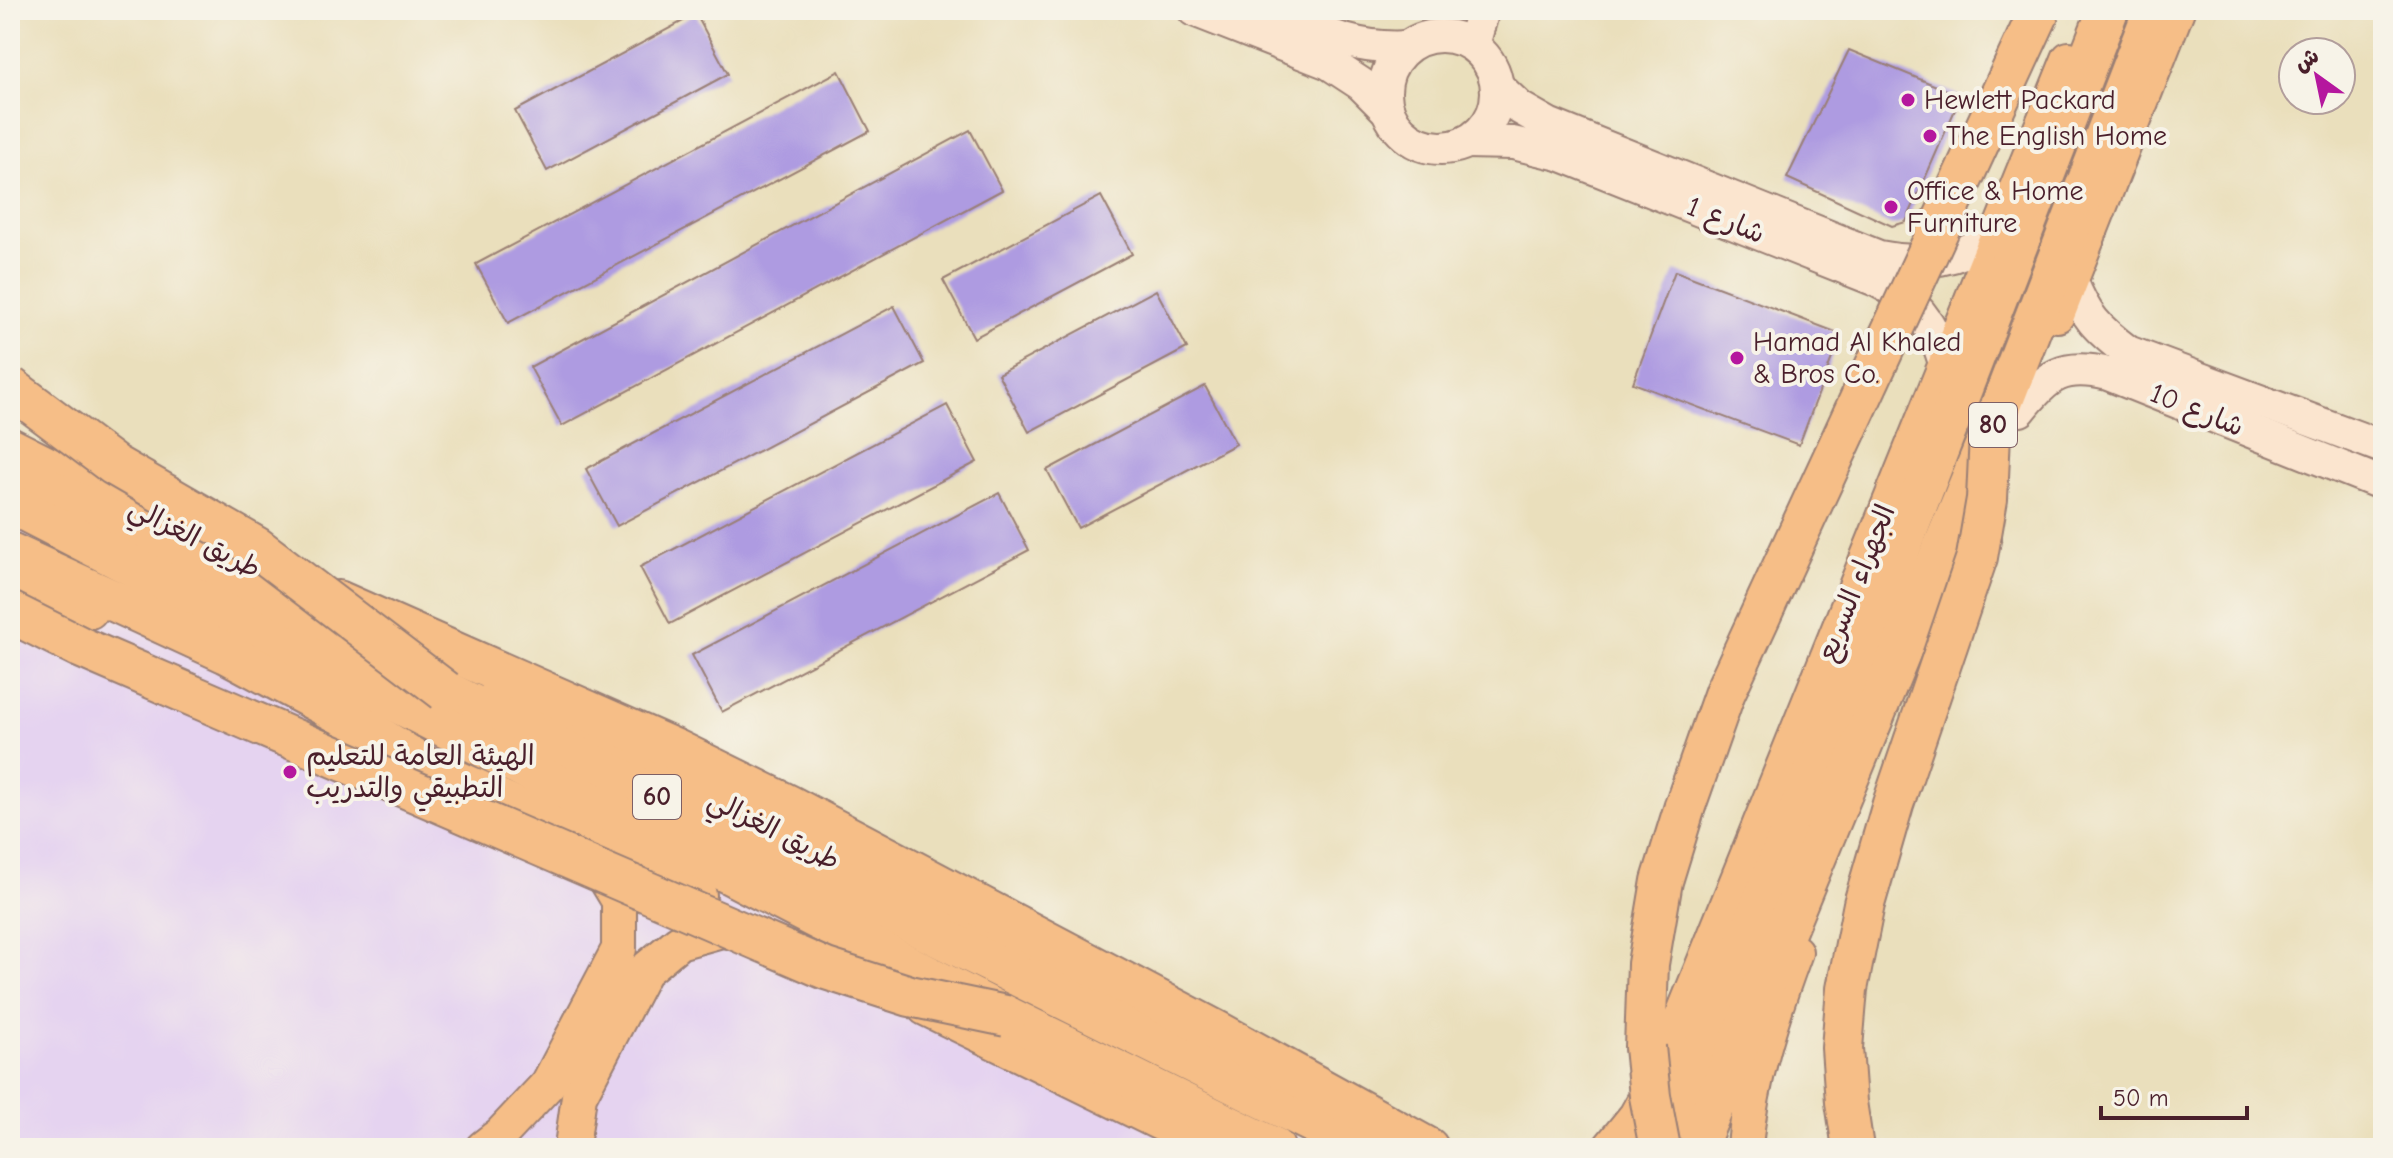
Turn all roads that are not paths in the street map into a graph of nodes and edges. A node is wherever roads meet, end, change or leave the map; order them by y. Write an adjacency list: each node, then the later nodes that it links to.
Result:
1 (1194, 10): 13 (street)
2 (1265, 10): 11 (street)
3 (1463, 10): 10 (street)
4 (1483, 10): 10 (street)
5 (2040, 10): 42 (highway, bridge)
6 (2088, 10): 15 (main road, الجهراء السريع)
7 (2108, 10): 42 (highway, الجهراء السريع / 80)
8 (2154, 10): 19 (highway, 80)
9 (2177, 10): 16 (main road)
10 (1458, 40): 11 (street); 12 (street)
11 (1407, 47): 13 (street)
12 (1497, 86): 14 (street); 15 (street, شارع 1)
13 (1388, 111): 14 (street)
14 (1466, 142): 17 (street, شارع 1)
15 (1997, 235): 17 (main road, الجهراء السريع)
16 (2071, 280): 19 (main road); 21 (street, شارع 10)
17 (1945, 363): 41 (main road, الجهراء السريع)
18 (10, 387): 29 (highway, bridge)
19 (2005, 422): 23 (street, شارع 10); 43 (highway, 80); 44 (main road); 45 (highway, bridge)
20 (10, 445): 25 (main road, طريق الغزالي)
21 (2383, 447)
22 (10, 469): 29 (highway, طريق الغزالي / 60, bridge)
23 (2383, 484)
24 (10, 503): 33 (highway, طريق الغزالي / 60, bridge)
25 (173, 527): 39 (main road, طريق الغزالي); 40 (highway)
26 (10, 553): 30 (highway)
27 (10, 575): 30 (main road)
28 (10, 612): 33 (highway, bridge)
29 (445, 691): 38 (highway, طريق الغزالي / 60)
30 (412, 758): 31 (main road)
31 (553, 821): 32 (main road); 34 (main road)
32 (783, 938): 35 (main road); 36 (main road)
33 (1006, 1016): 37 (highway, طريق الغزالي / 60)
34 (483, 1148)
35 (574, 1148)
36 (1211, 1148)
37 (1274, 1148)
38 (1364, 1148)
39 (1410, 1148)
40 (1428, 1148)
41 (1610, 1148)
42 (1662, 1148)
43 (1696, 1148)
44 (1745, 1148)
45 (1853, 1148)

